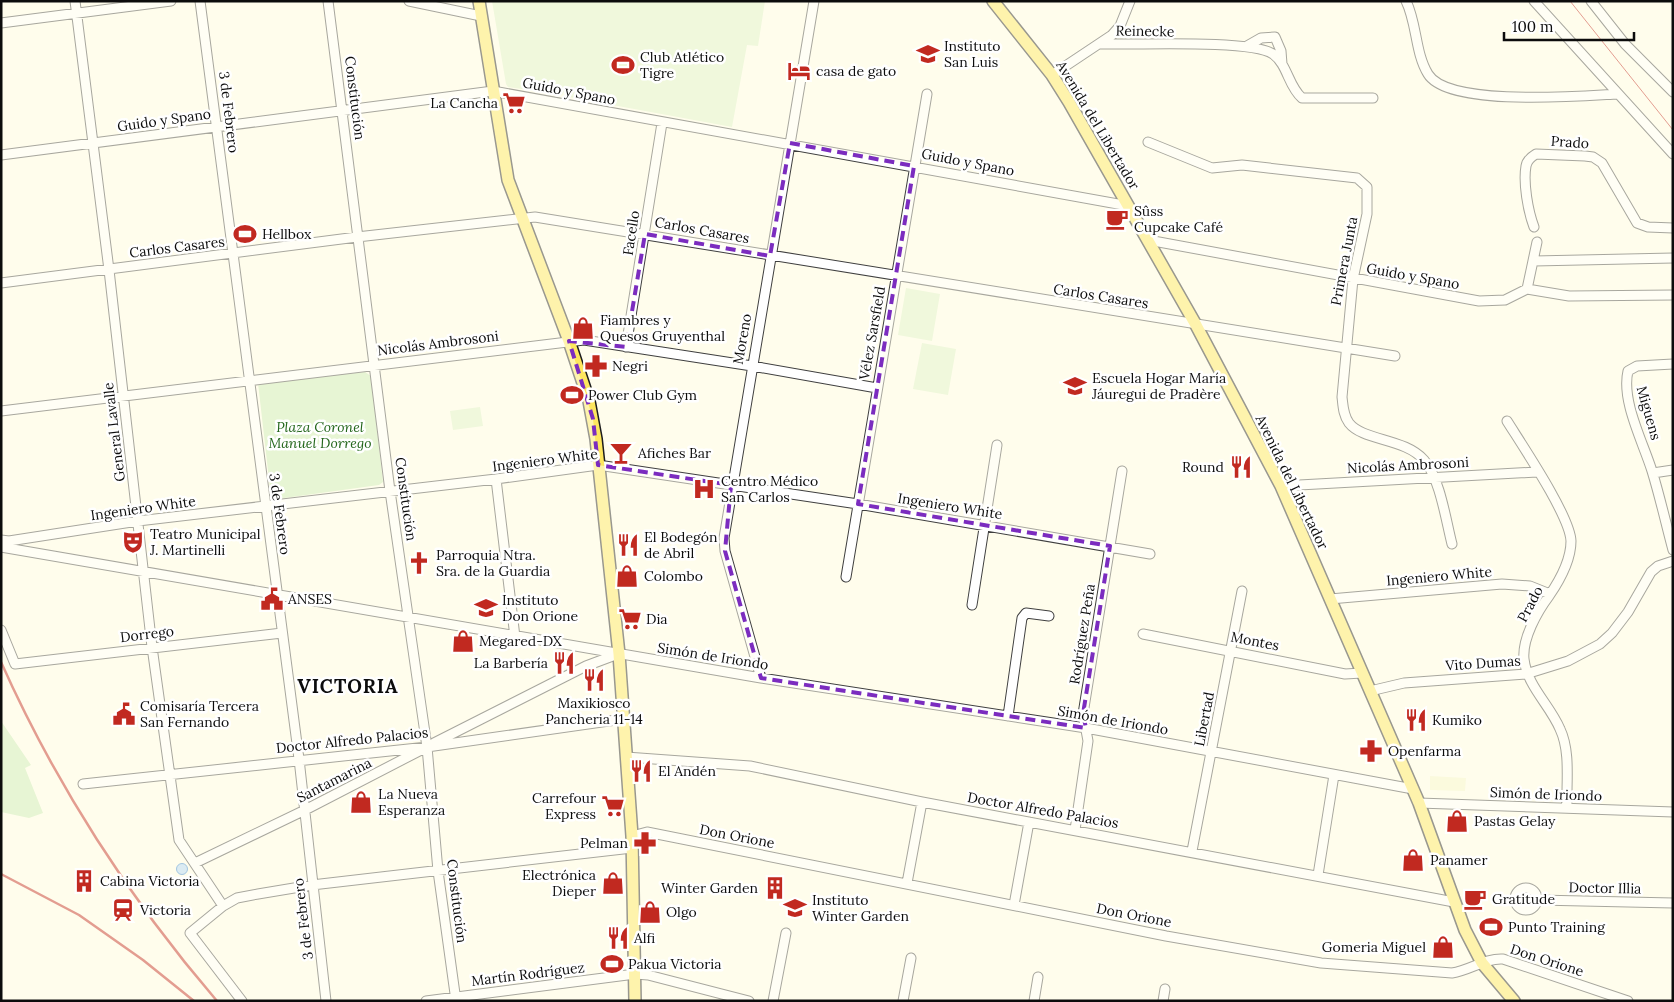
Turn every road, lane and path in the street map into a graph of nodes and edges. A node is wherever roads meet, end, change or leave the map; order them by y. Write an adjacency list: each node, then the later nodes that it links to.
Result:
1 (74, 1): 13 (street, General Lavalle)
2 (171, 1): 13 (street)
3 (200, 1): 27 (street, 3 de Febrero)
4 (328, 1): 25 (street, Constitución)
5 (410, 1): 14 (street)
6 (479, 1): 14 (main road)
7 (814, 1): 30 (street, Moreno)
8 (993, 1): 19 (main road, Avenida del Libertador)
9 (1130, 1): 16 (street)
10 (1406, 1): 23 (street)
11 (1534, 1): 23 (street)
12 (1591, 1): 21 (street)
13 (76, 13): 15 (street); 29 (street, General Lavalle)
14 (481, 16): 20 (main road)
15 (1, 23)
16 (1099, 44): 17 (street, Reinecke); 19 (street, Reinecke)
17 (1247, 46): 18 (street, Reinecke); 18 (street, Reinecke)
18 (1282, 64): 24 (street, Reinecke)
19 (1052, 75): 34 (main road, Avenida del Libertador)
20 (492, 91): 25 (street, Guido y Spano); 26 (street, Guido y Spano); 35 (main road)
21 (1673, 92)
22 (927, 94): 33 (street, Vélez Sarsfield)
23 (1617, 94): 31 (street)
24 (1373, 98)
25 (343, 112): 27 (street, Guido y Spano); 39 (street, Constitución)
26 (662, 123): 30 (street, Guido y Spano); 38 (street, Facello)
27 (216, 126): 29 (street, Guido y Spano); 42 (street, 3 de Febrero)
28 (1148, 142): 48 (street, Primera Junta)
29 (92, 143): 32 (street, Guido y Spano); 46 (street, General Lavalle)
30 (790, 143): 33 (street, Guido y Spano); 43 (street, Moreno)
31 (1673, 154)
32 (1, 156)
33 (914, 166): 34 (street, Guido y Spano); 47 (street, Vélez Sarsfield)
34 (1129, 206): 40 (main road, Avenida del Libertador)
35 (522, 217): 38 (street, Carlos Casares); 39 (street, Carlos Casares); 53 (main road)
36 (1534, 227): 37 (street, Prado)
37 (1673, 228)
38 (645, 234): 43 (street, Carlos Casares); 54 (street, Facello)
39 (357, 237): 42 (street, Carlos Casares); 58 (street, Constitución)
40 (1148, 240): 48 (street, Guido y Spano); 52 (main road, Avenida del Libertador)
41 (1537, 242): 45 (street)
42 (234, 253): 46 (street, Carlos Casares); 60 (street, 3 de Febrero)
43 (770, 256): 47 (street, Carlos Casares); 59 (street, Moreno)
44 (1673, 258): 45 (street)
45 (1534, 261): 50 (street)
46 (109, 270): 49 (street, Carlos Casares); 62 (street, General Lavalle)
47 (896, 276): 52 (street, Carlos Casares); 61 (street, Vélez Sarsfield)
48 (1353, 279): 50 (street, Guido y Spano); 55 (street, Primera Junta)
49 (1, 283)
50 (1527, 289): 51 (street)
51 (1673, 296)
52 (1196, 325): 55 (street, Carlos Casares); 74 (main road, Avenida del Libertador)
53 (569, 341): 54 (street, Nicolás Ambrosoni); 58 (street, Nicolás Ambrosoni); 66 (main road)
54 (626, 347): 59 (street, Nicolás Ambrosoni)
55 (1345, 349): 56 (street, Carlos Casares); 71 (street, Primera Junta)
56 (1395, 356)
57 (1673, 364): 70 (street, Miguens)
58 (374, 365): 60 (street, Nicolás Ambrosoni); 75 (street, Constitución)
59 (752, 366): 61 (street, Nicolás Ambrosoni); 73 (street, Moreno)
60 (250, 380): 62 (street, Nicolás Ambrosoni); 77 (street, 3 de Febrero)
61 (877, 388): 76 (street, Vélez Sarsfield)
62 (124, 396): 63 (street, Nicolás Ambrosoni); 78 (street, General Lavalle)
63 (1, 411)
64 (1507, 421): 69 (street, Prado)
65 (997, 445): 79 (street)
66 (598, 465): 72 (street, Ingeniero White); 73 (street, Ingeniero White); 101 (main road)
67 (1673, 470): 70 (street)
68 (1122, 471): 82 (street, Rodríguez Peña)
69 (1538, 472): 71 (street, Nicolás Ambrosoni); 89 (street, Prado)
70 (1653, 473): 83 (street, Miguens)
71 (1434, 476): 74 (street, Nicolás Ambrosoni); 81 (street, Primera Junta)
72 (496, 479): 75 (street, Ingeniero White); 98 (street)
73 (731, 485): 76 (street, Ingeniero White); 104 (street, Moreno)
74 (1281, 486): 91 (main road, Avenida del Libertador)
75 (390, 491): 77 (street, Ingeniero White); 94 (street, Constitución)
76 (858, 504): 79 (street, Ingeniero White); 87 (street, Vélez Sarsfield)
77 (265, 506): 78 (street, Ingeniero White); 90 (street, 3 de Febrero)
78 (138, 521): 80 (street, Ingeniero White); 86 (street, General Lavalle)
79 (984, 525): 82 (street, Ingeniero White); 92 (street)
80 (5, 544): 86 (street, Simón de Iriondo)
81 (1452, 544)
82 (1110, 546): 84 (street, Ingeniero White); 108 (street, Rodríguez Peña)
83 (1673, 550)
84 (1150, 554)
85 (1673, 561): 103 (street, Vito Dumas)
86 (144, 572): 90 (street, Simón de Iriondo); 99 (street, General Lavalle)
87 (846, 577)
88 (1242, 591): 100 (street, Libertad)
89 (1550, 594): 91 (street, Ingeniero White); 103 (street, Prado)
90 (277, 595): 94 (street, Simón de Iriondo); 96 (street, 3 de Febrero)
91 (1330, 599): 102 (main road, Avenida del Libertador)
92 (972, 605)
93 (1049, 616): 106 (street)
94 (410, 618): 98 (street, Simón de Iriondo); 109 (street, Constitución)
95 (1, 630): 99 (street, Dorrego)
96 (282, 633): 99 (street, Dorrego); 112 (street, 3 de Febrero)
97 (1143, 634): 100 (street, Montes)
98 (515, 637): 101 (street, Simón de Iriondo)
99 (152, 647): 113 (street, General Lavalle)
100 (1231, 650): 102 (street, Montes); 110 (street, Libertad)
101 (619, 654): 104 (street, Simón de Iriondo); 107 (main road); 109 (street, Santamarina)
102 (1362, 674): 105 (main road, Avenida del Libertador)
103 (1526, 674): 105 (street, Vito Dumas); 119 (street)
104 (761, 678): 106 (street, Simón de Iriondo)
105 (1370, 691): 116 (main road, Avenida del Libertador)
106 (1008, 716): 108 (street, Simón de Iriondo)
107 (623, 720): 109 (street, Doctor Alfredo Palacios); 111 (main road)
108 (1086, 728): 110 (street, Simón de Iriondo); 123 (street, Rodríguez Peña)
109 (427, 747): 112 (street, Doctor Alfredo Palacios); 120 (street, Santamarina); 128 (street, Constitución)
110 (1212, 752): 114 (street, Simón de Iriondo); 126 (street, Libertad)
111 (626, 757): 117 (street, Doctor Alfredo Palacios); 124 (main road)
112 (298, 759): 113 (street, Doctor Alfredo Palacios); 120 (street, 3 de Febrero)
113 (170, 774): 115 (street, Doctor Alfredo Palacios); 127 (street, General Lavalle)
114 (1334, 775): 116 (street, Simón de Iriondo); 129 (street)
115 (83, 784)
116 (1413, 789): 118 (main road, Avenida del Libertador)
117 (922, 802): 122 (street, Doctor Alfredo Palacios); 130 (street)
118 (1419, 803): 119 (street, Simón de Iriondo); 133 (main road, Avenida del Libertador)
119 (1567, 808): 121 (street, Simón de Iriondo)
120 (305, 810): 127 (street, Santamarina); 131 (street, 3 de Febrero)
121 (1673, 812)
122 (1029, 822): 123 (street, Doctor Alfredo Palacios); 135 (street)
123 (1075, 830): 126 (street, Doctor Alfredo Palacios)
124 (632, 836): 125 (main road); 130 (street, Don Orione)
125 (632, 848): 128 (street); 141 (main road)
126 (1192, 851): 129 (street, Doctor Alfredo Palacios)
127 (195, 863): 136 (street, General Lavalle)
128 (438, 870): 131 (street); 144 (street, Constitución)
129 (1318, 875): 133 (street, Doctor Alfredo Palacios)
130 (907, 882): 135 (street, Don Orione)
131 (312, 885): 136 (street); 147 (street, 3 de Febrero)
132 (1538, 900): 134 (street, Doctor Illia)
133 (1454, 902): 140 (main road, Avenida del Libertador)
134 (1673, 903)
135 (1014, 905): 140 (street, Don Orione)
136 (223, 906): 137 (street)
137 (190, 933): 145 (street); 146 (street)
138 (786, 933): 151 (street)
139 (911, 958): 152 (street)
140 (1482, 963): 155 (main road, Avenida del Libertador); 156 (street, Don Orione)
141 (635, 974): 144 (street, Martín Rodríguez); 149 (main road); 150 (street, Martín Rodríguez)
142 (1038, 977): 153 (street)
143 (1165, 989): 154 (street)
144 (456, 999): 148 (street, Martín Rodríguez)
145 (238, 1001)
146 (242, 1001)
147 (326, 1001)
148 (426, 1001)
149 (635, 1001)
150 (749, 1001)
151 (773, 1001)
152 (903, 1001)
153 (1034, 1001)
154 (1163, 1001)
155 (1514, 1001)
156 (1628, 1001)

